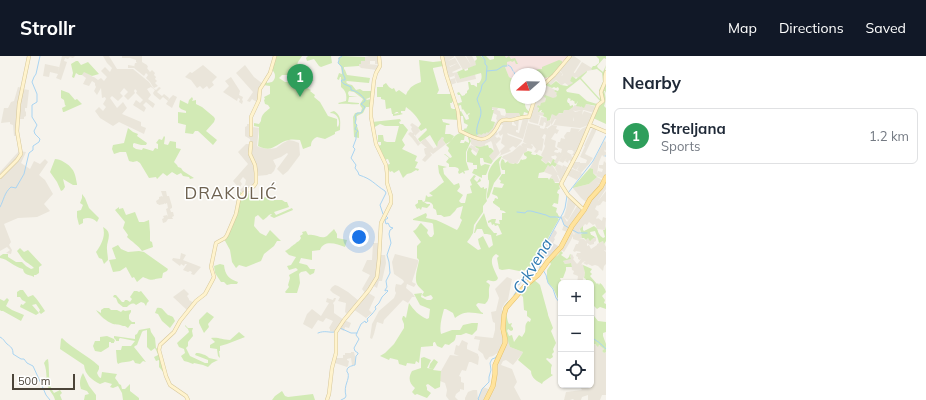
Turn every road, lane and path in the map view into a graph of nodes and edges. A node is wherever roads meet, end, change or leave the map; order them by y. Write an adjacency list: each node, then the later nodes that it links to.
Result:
1 (29, 56): 13 (street)
2 (274, 56): 11 (street)
3 (379, 56): 17 (street)
4 (442, 56): 8 (street)
5 (570, 56): 7 (street)
6 (606, 72): 9 (street)
7 (546, 82)
8 (533, 104)
9 (590, 125): 10 (street); 15 (street)
10 (606, 132)
11 (251, 135)
12 (251, 142): 16 (street)
13 (0, 177)
14 (606, 177): 15 (main road)
15 (584, 210): 18 (main road)
16 (187, 398)
17 (327, 400)
18 (486, 400)

